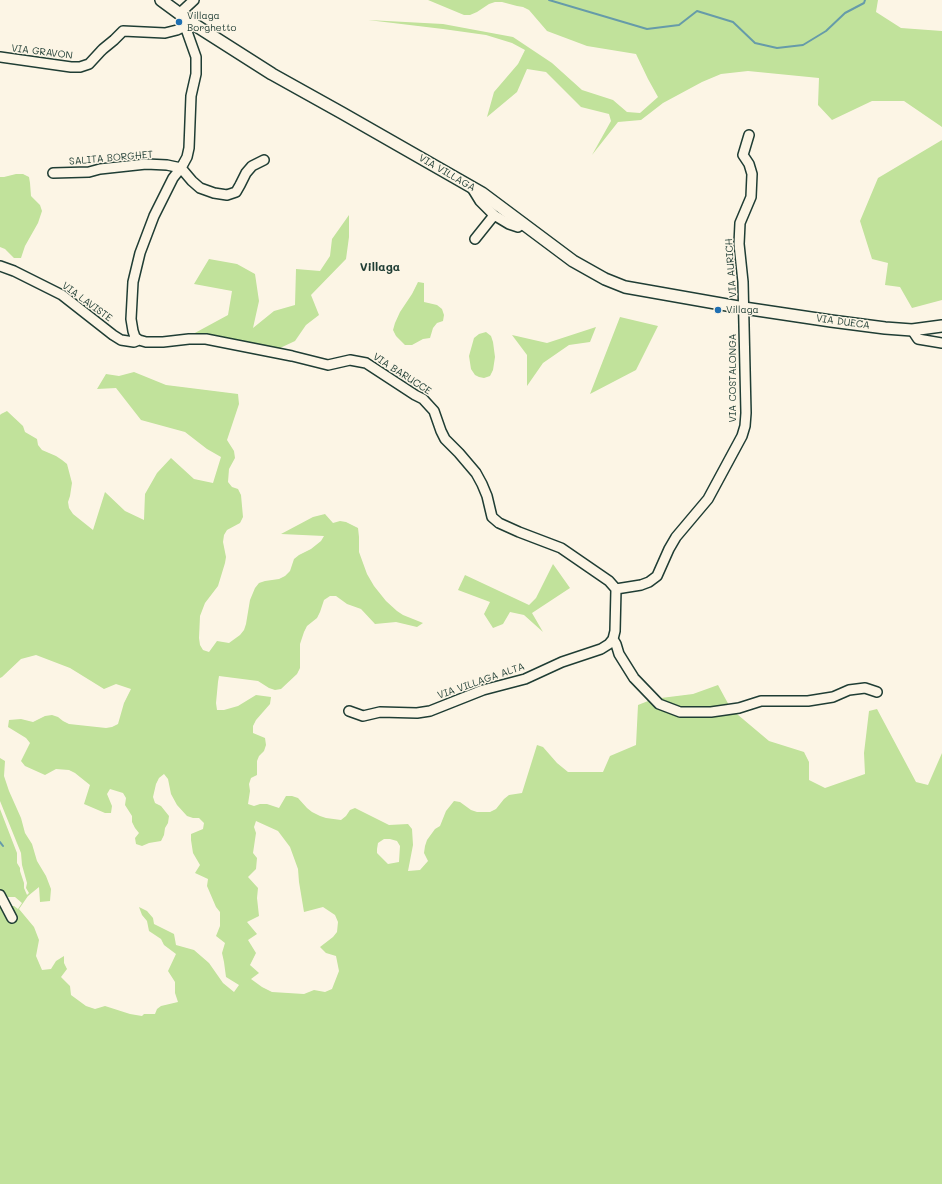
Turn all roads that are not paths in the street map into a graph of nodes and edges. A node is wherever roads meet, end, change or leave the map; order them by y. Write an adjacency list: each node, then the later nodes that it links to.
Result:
1 (161, 0): 3 (street, VIA VILLAGA)
2 (194, 0): 3 (street)
3 (180, 13): 4 (street, VIA VILLAGA)
4 (190, 25): 5 (street, VIA GRAVON); 8 (street); 10 (street, VIA VILLAGA)
5 (0, 57)
6 (749, 135): 15 (street, VIA AURICH)
7 (264, 160): 8 (street)
8 (181, 168): 9 (street, SALITA BORGHET); 18 (street)
9 (53, 173)
10 (472, 188): 11 (street); 12 (street, VIA VILLAGA)
11 (494, 215): 12 (street); 13 (street)
12 (523, 223): 15 (street, VIA VILLAGA)
13 (475, 239)
14 (0, 266): 18 (street, VIA LAVISTE)
15 (744, 308): 17 (street, VIA DUECA); 20 (street, VIA COSTALONGA)
16 (942, 326): 17 (street, VIA DUECA)
17 (912, 330): 19 (street)
18 (139, 340): 20 (street, VIA BARUCCE)
19 (942, 343)
20 (616, 589): 21 (street)
21 (613, 639): 22 (street); 23 (street, VIA VILLAGA ALTA)
22 (877, 692)
23 (349, 711)
24 (0, 895): 25 (street)
25 (12, 918)

